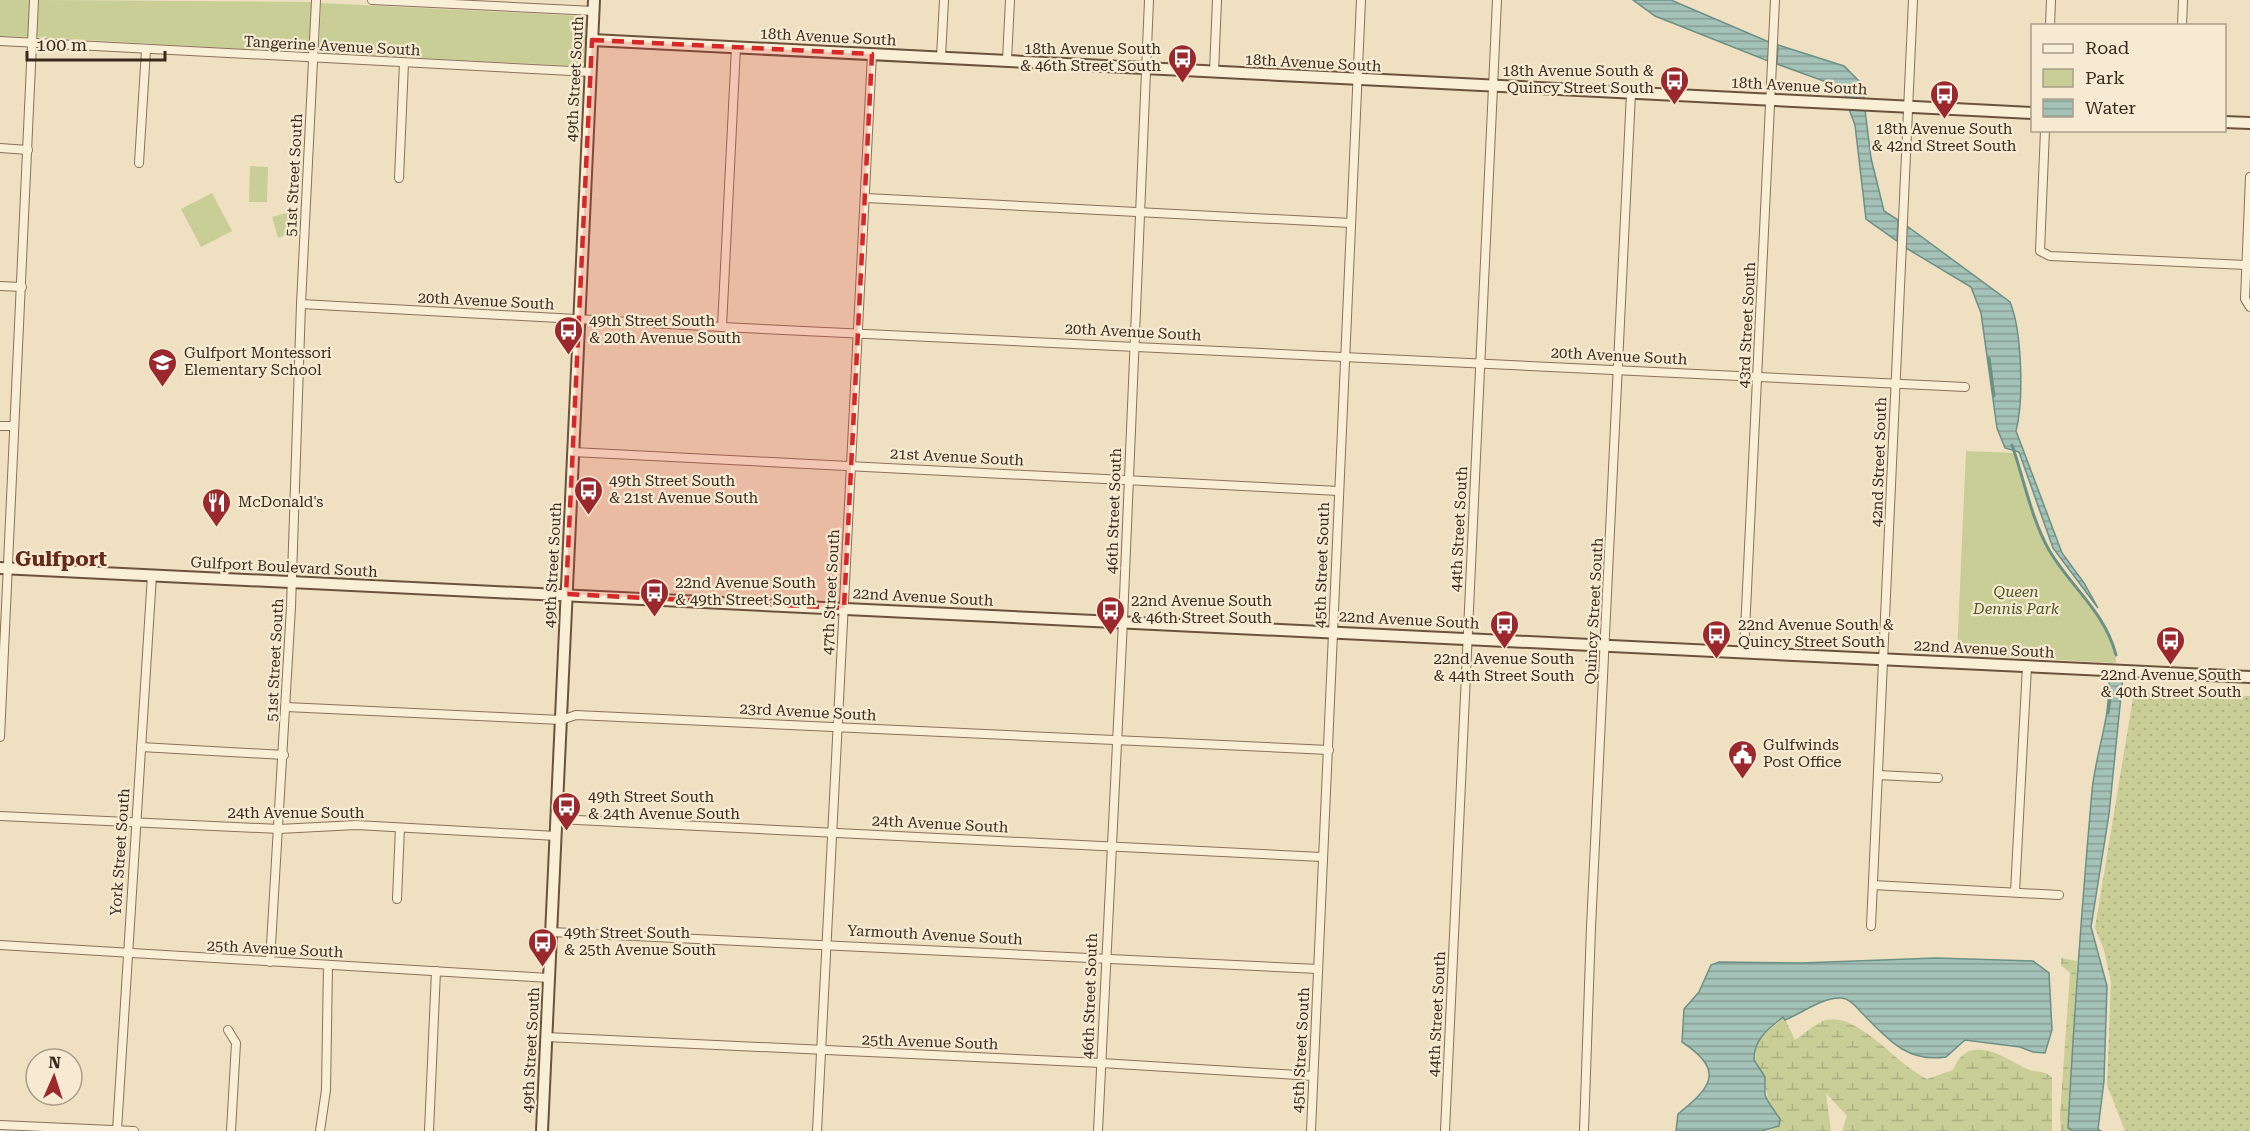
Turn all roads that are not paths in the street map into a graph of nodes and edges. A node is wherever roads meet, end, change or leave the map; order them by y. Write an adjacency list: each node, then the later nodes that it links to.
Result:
1 (34, 0): 19 (street)
2 (316, 0): 24 (street, 51st Street South)
3 (372, 0): 14 (street)
4 (944, 0): 23 (street)
5 (1010, 0): 25 (street)
6 (1149, 0): 27 (street, 46th Street South)
7 (1217, 0): 29 (street)
8 (1361, 0): 30 (street, 45th Street South)
9 (1497, 0): 31 (street, 44th Street South)
10 (1775, 0): 33 (street, 43rd Street South)
11 (1913, 0): 34 (street, 42nd Street South)
12 (2051, 0): 15 (street)
13 (2183, 0): 16 (street)
14 (594, 5): 17 (main road, 49th Street South)
15 (2050, 24)
16 (2182, 24)
17 (592, 40): 20 (main road, 18th Avenue South); 28 (main road, 49th Street South)
18 (0, 41): 19 (street, Tangerine Avenue South)
19 (32, 42): 21 (street, Tangerine Avenue South); 40 (street)
20 (736, 47): 22 (main road, 18th Avenue South); 53 (street)
21 (146, 50): 24 (street, Tangerine Avenue South); 41 (street)
22 (872, 54): 23 (main road, 18th Avenue South); 44 (street, 47th Street South)
23 (941, 57): 25 (main road, 18th Avenue South)
24 (314, 58): 26 (street, Tangerine Avenue South); 50 (street, 51st Street South)
25 (1007, 60): 27 (main road, 18th Avenue South)
26 (404, 63): 28 (street, Tangerine Avenue South); 43 (street)
27 (1147, 69): 29 (main road, 18th Avenue South); 45 (street, 46th Street South)
28 (591, 72): 52 (main road, 49th Street South)
29 (1214, 72): 30 (main road, 18th Avenue South)
30 (1358, 80): 31 (main road, 18th Avenue South); 46 (street, 45th Street South)
31 (1494, 86): 32 (main road, 18th Avenue South); 57 (street, 44th Street South)
32 (1631, 93): 33 (main road, 18th Avenue South); 58 (street, Quincy Street South)
33 (1771, 99): 34 (main road, 18th Avenue South); 59 (street, 43rd Street South)
34 (1909, 106): 35 (main road, 18th Avenue South); 60 (street, 42nd Street South)
35 (2031, 113)
36 (2226, 122): 37 (main road)
37 (2250, 123)
38 (2045, 132): 47 (street)
39 (0, 148): 40 (street)
40 (28, 150): 49 (street)
41 (139, 163)
42 (2250, 177): 47 (street)
43 (399, 178)
44 (866, 198): 45 (street); 54 (street, 47th Street South)
45 (1141, 210): 46 (street); 55 (street, 46th Street South)
46 (1351, 223): 56 (street, 45th Street South)
47 (2246, 265): 51 (street)
48 (0, 286): 49 (street)
49 (22, 287): 63 (street)
50 (301, 304): 52 (street, 20th Avenue South); 70 (street, 51st Street South)
51 (2249, 307)
52 (579, 320): 53 (street, 20th Avenue South); 64 (main road, 49th Street South)
53 (722, 327): 54 (street, 20th Avenue South)
54 (860, 334): 55 (street, 20th Avenue South); 65 (street, 47th Street South)
55 (1135, 346): 56 (street, 20th Avenue South); 66 (street, 46th Street South)
56 (1345, 356): 57 (street, 20th Avenue South); 67 (street, 45th Street South)
57 (1481, 363): 58 (street, 20th Avenue South); 75 (street, 44th Street South)
58 (1620, 369): 59 (street, 20th Avenue South); 76 (street, Quincy Street South)
59 (1758, 376): 60 (street, 20th Avenue South); 77 (street, 43rd Street South)
60 (1896, 382): 61 (street, 20th Avenue South); 78 (street, 42nd Street South)
61 (1965, 387)
62 (0, 426): 63 (street)
63 (14, 426): 68 (street)
64 (573, 452): 65 (street, 21st Avenue South); 71 (main road, 49th Street South)
65 (850, 465): 66 (street, 21st Avenue South); 72 (street, 47th Street South)
66 (1129, 480): 67 (street, 21st Avenue South); 73 (street, 46th Street South)
67 (1339, 491): 74 (street, 45th Street South)
68 (4, 568): 69 (main road, Gulfport Boulevard South); 84 (street)
69 (152, 576): 70 (main road, Gulfport Boulevard South); 86 (street, York Street South)
70 (292, 583): 71 (main road, Gulfport Boulevard South); 81 (street, 51st Street South)
71 (566, 594): 72 (main road, 22nd Avenue South); 82 (main road, 49th Street South)
72 (844, 608): 73 (main road, 22nd Avenue South); 83 (street, 47th Street South)
73 (1123, 621): 74 (main road, 22nd Avenue South); 85 (street, 46th Street South)
74 (1333, 632): 75 (main road, 22nd Avenue South); 87 (street, 45th Street South)
75 (1468, 638): 76 (main road, 22nd Avenue South); 130 (street, 44th Street South)
76 (1606, 645): 77 (main road, 22nd Avenue South); 131 (street, Quincy Street South)
77 (1744, 652): 78 (main road, 22nd Avenue South)
78 (1884, 659): 79 (main road, 22nd Avenue South); 89 (street, 42nd Street South)
79 (2027, 666): 80 (main road, 22nd Avenue South); 101 (street)
80 (2250, 677)
81 (286, 706): 82 (street, 23rd Avenue South); 88 (street, 51st Street South)
82 (561, 720): 83 (street, 23rd Avenue South); 92 (main road, 49th Street South)
83 (838, 727): 85 (street, 23rd Avenue South); 96 (street, 47th Street South)
84 (0, 737)
85 (1116, 740): 87 (street, 23rd Avenue South); 98 (street, 46th Street South)
86 (141, 747): 88 (street); 93 (street, York Street South)
87 (1329, 750): 99 (street, 45th Street South)
88 (284, 755): 95 (street, 51st Street South)
89 (1878, 775): 90 (street); 100 (street, 42nd Street South)
90 (1938, 778)
91 (0, 816): 93 (street, 24th Avenue South)
92 (557, 819): 96 (street, 24th Avenue South); 97 (main road, 49th Street South)
93 (135, 821): 95 (street, 24th Avenue South); 108 (street, York Street South)
94 (400, 828): 95 (street, 24th Avenue South); 97 (street, 24th Avenue South); 103 (street)
95 (279, 830): 110 (street, 51st Street South)
96 (833, 833): 98 (street, 24th Avenue South); 106 (street, 47th Street South)
97 (556, 836): 105 (main road, 49th Street South)
98 (1111, 845): 99 (street, 24th Avenue South); 109 (street, 46th Street South)
99 (1322, 857): 112 (street, 45th Street South)
100 (1873, 885): 101 (street); 104 (street, 42nd Street South)
101 (2015, 892): 102 (street)
102 (2059, 895)
103 (397, 899)
104 (1870, 926)
105 (551, 932): 106 (street, Yarmouth Avenue South); 114 (main road, 49th Street South)
106 (829, 944): 109 (street, Yarmouth Avenue South); 117 (street, 47th Street South)
107 (0, 945): 108 (street, 25th Avenue South)
108 (126, 954): 110 (street, 25th Avenue South); 121 (street, York Street South)
109 (1104, 957): 112 (street, Yarmouth Avenue South); 118 (street, 46th Street South)
110 (270, 962): 111 (street, 25th Avenue South)
111 (328, 965): 113 (street, 25th Avenue South); 124 (street)
112 (1318, 969): 119 (street, 45th Street South)
113 (436, 971): 114 (street, 25th Avenue South); 125 (street)
114 (549, 978): 116 (main road, 49th Street South)
115 (228, 1030): 123 (street)
116 (546, 1037): 117 (street, 25th Avenue South); 126 (main road, 49th Street South)
117 (823, 1051): 118 (street, 25th Avenue South); 127 (street, 47th Street South)
118 (1101, 1063): 119 (street, 25th Avenue South); 128 (street, 46th Street South)
119 (1313, 1076): 129 (street, 45th Street South)
120 (0, 1125): 121 (street)
121 (117, 1130): 122 (street)
122 (134, 1131)
123 (231, 1131)
124 (320, 1131)
125 (429, 1131)
126 (542, 1131)
127 (818, 1131)
128 (1098, 1131)
129 (1311, 1131)
130 (1445, 1131)
131 (1584, 1131)

